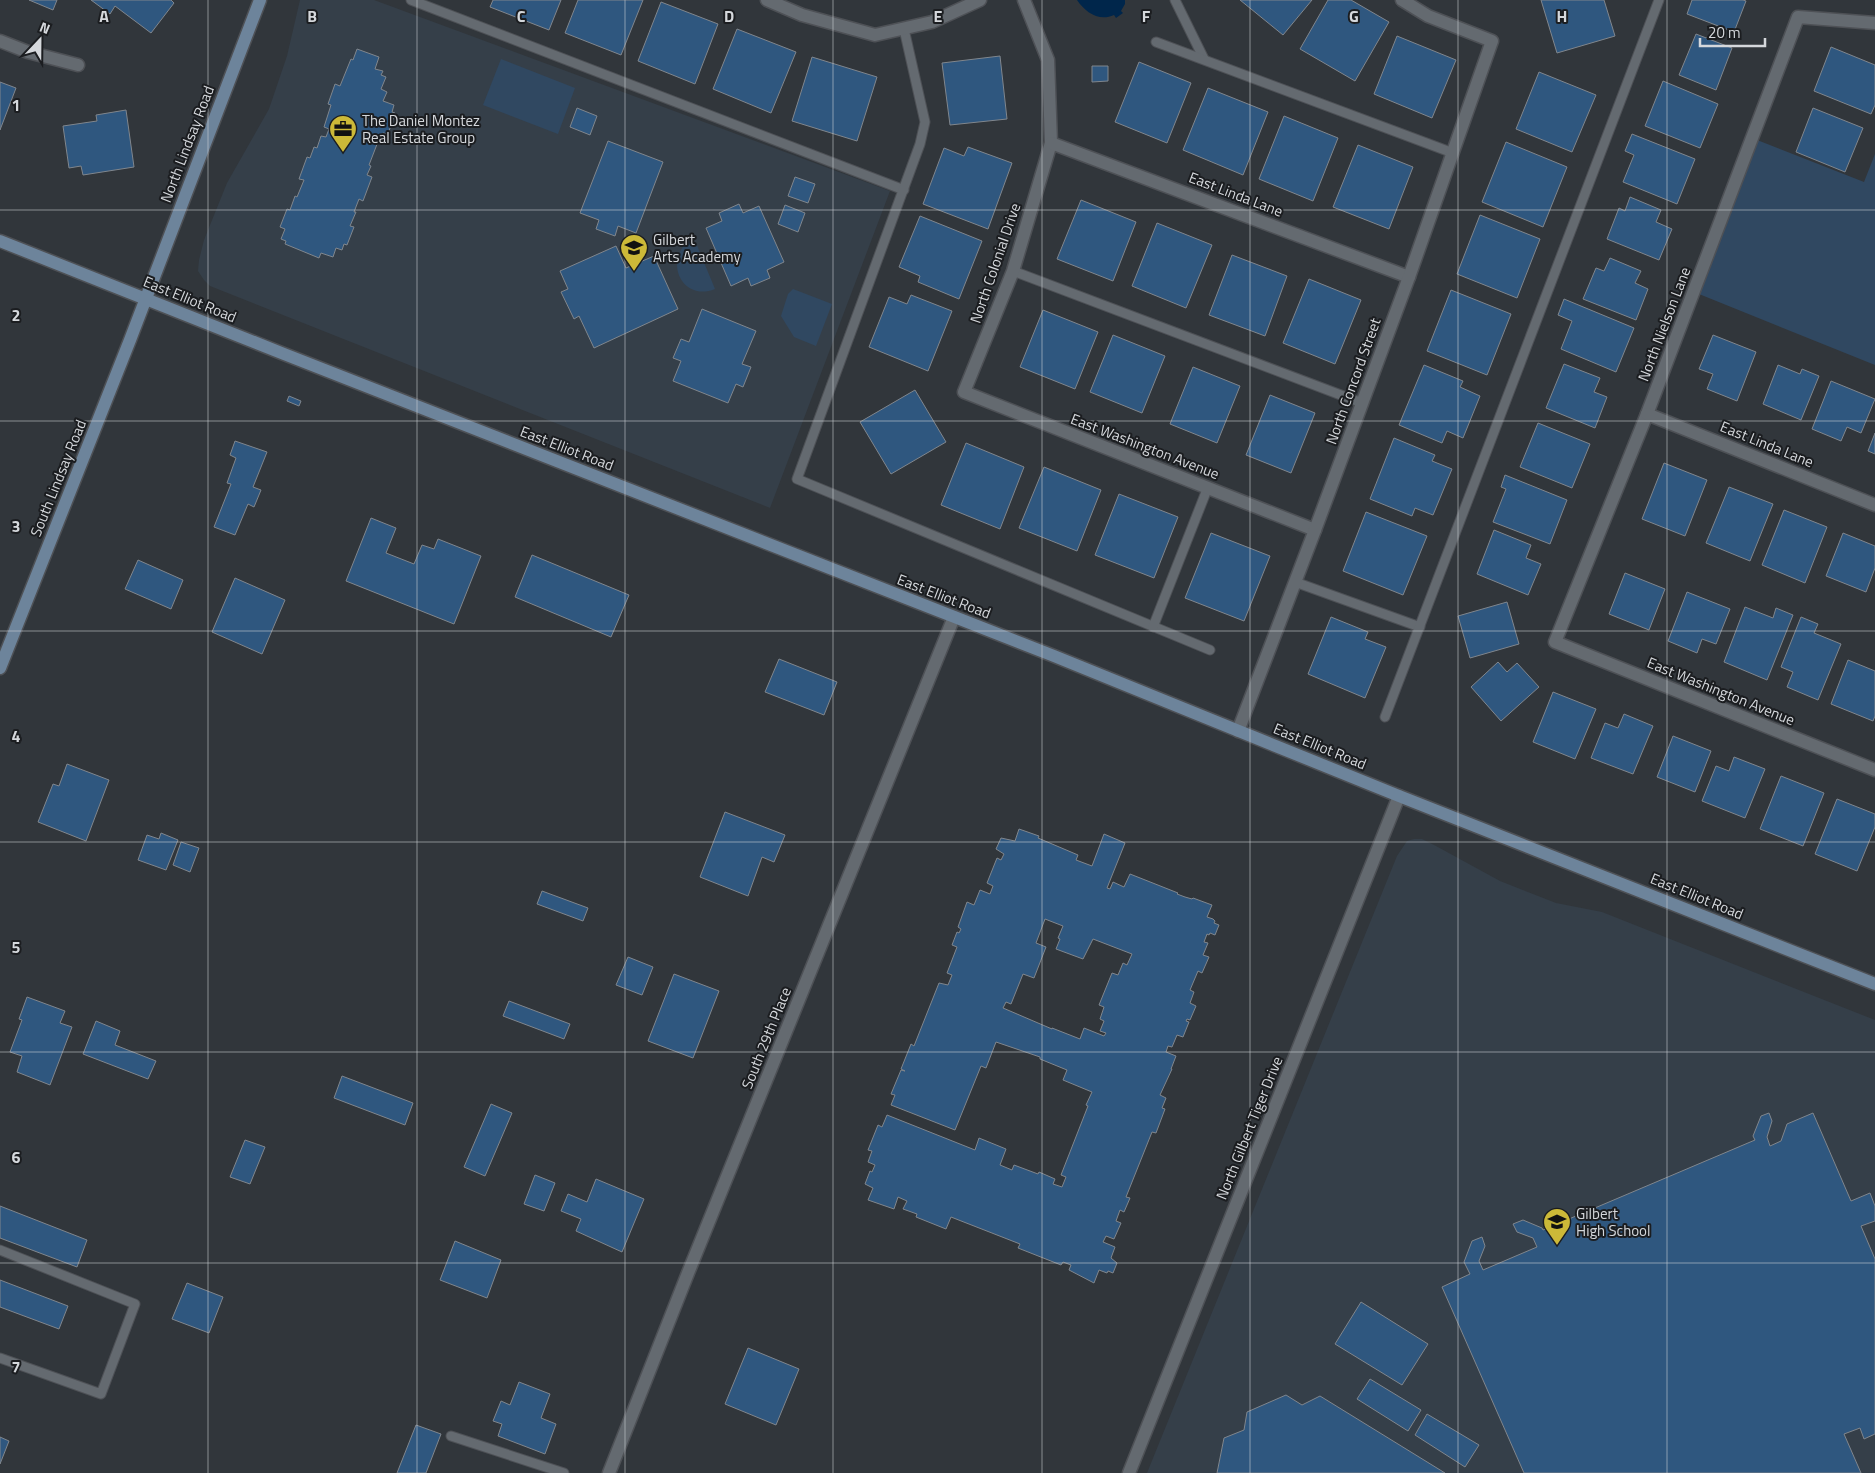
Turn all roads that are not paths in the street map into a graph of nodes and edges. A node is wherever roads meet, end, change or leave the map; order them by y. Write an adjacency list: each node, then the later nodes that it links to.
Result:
1 (260, 0): 21 (main road, North Lindsay Road)
2 (411, 0): 17 (lane)
3 (767, 0): 10 (street)
4 (980, 0): 10 (street)
5 (1024, 0): 15 (street, North Colonial Drive)
6 (1175, 0): 13 (lane)
7 (1402, 0): 16 (street, North Concord Street)
8 (1659, 0): 31 (lane)
9 (1875, 23): 24 (street, North Nielson Lane)
10 (904, 29): 17 (lane)
11 (0, 41): 14 (street)
12 (1156, 42): 13 (lane)
13 (1204, 59): 16 (lane)
14 (78, 64)
15 (1051, 142): 19 (street, North Colonial Drive); 20 (street, East Linda Lane)
16 (1453, 152): 20 (street, North Concord Street)
17 (904, 190): 30 (lane)
18 (0, 241): 21 (main road, East Elliot Road)
19 (1013, 271): 22 (street, North Colonial Drive); 23 (lane)
20 (1409, 277): 23 (street, North Concord Street)
21 (146, 299): 29 (main road, East Elliot Road); 34 (main road, South Lindsay Road)
22 (964, 392): 25 (street, East Washington Avenue)
23 (1362, 403): 27 (street, North Concord Street)
24 (1647, 414): 26 (street, East Linda Lane); 32 (street, North Nielson Lane)
25 (1208, 487): 27 (street, East Washington Avenue); 30 (lane)
26 (1875, 505)
27 (1315, 530): 28 (street, North Concord Street)
28 (1295, 582): 31 (lane); 36 (street, North Concord Street)
29 (954, 617): 36 (main road, East Elliot Road); 44 (street, South 29th Place)
30 (1153, 626): 33 (lane)
31 (1420, 627): 35 (lane)
32 (1556, 642): 37 (street, East Washington Avenue)
33 (1210, 650)
34 (0, 668)
35 (1385, 717)
36 (1238, 731): 38 (main road, East Elliot Road)
37 (1875, 770)
38 (1400, 796): 39 (main road, East Elliot Road); 45 (street, North Gilbert Tiger Drive)
39 (1875, 984)
40 (0, 1250): 41 (lane)
41 (0, 1358)
42 (451, 1436): 43 (lane)
43 (564, 1473)
44 (609, 1473)
45 (1129, 1473)

